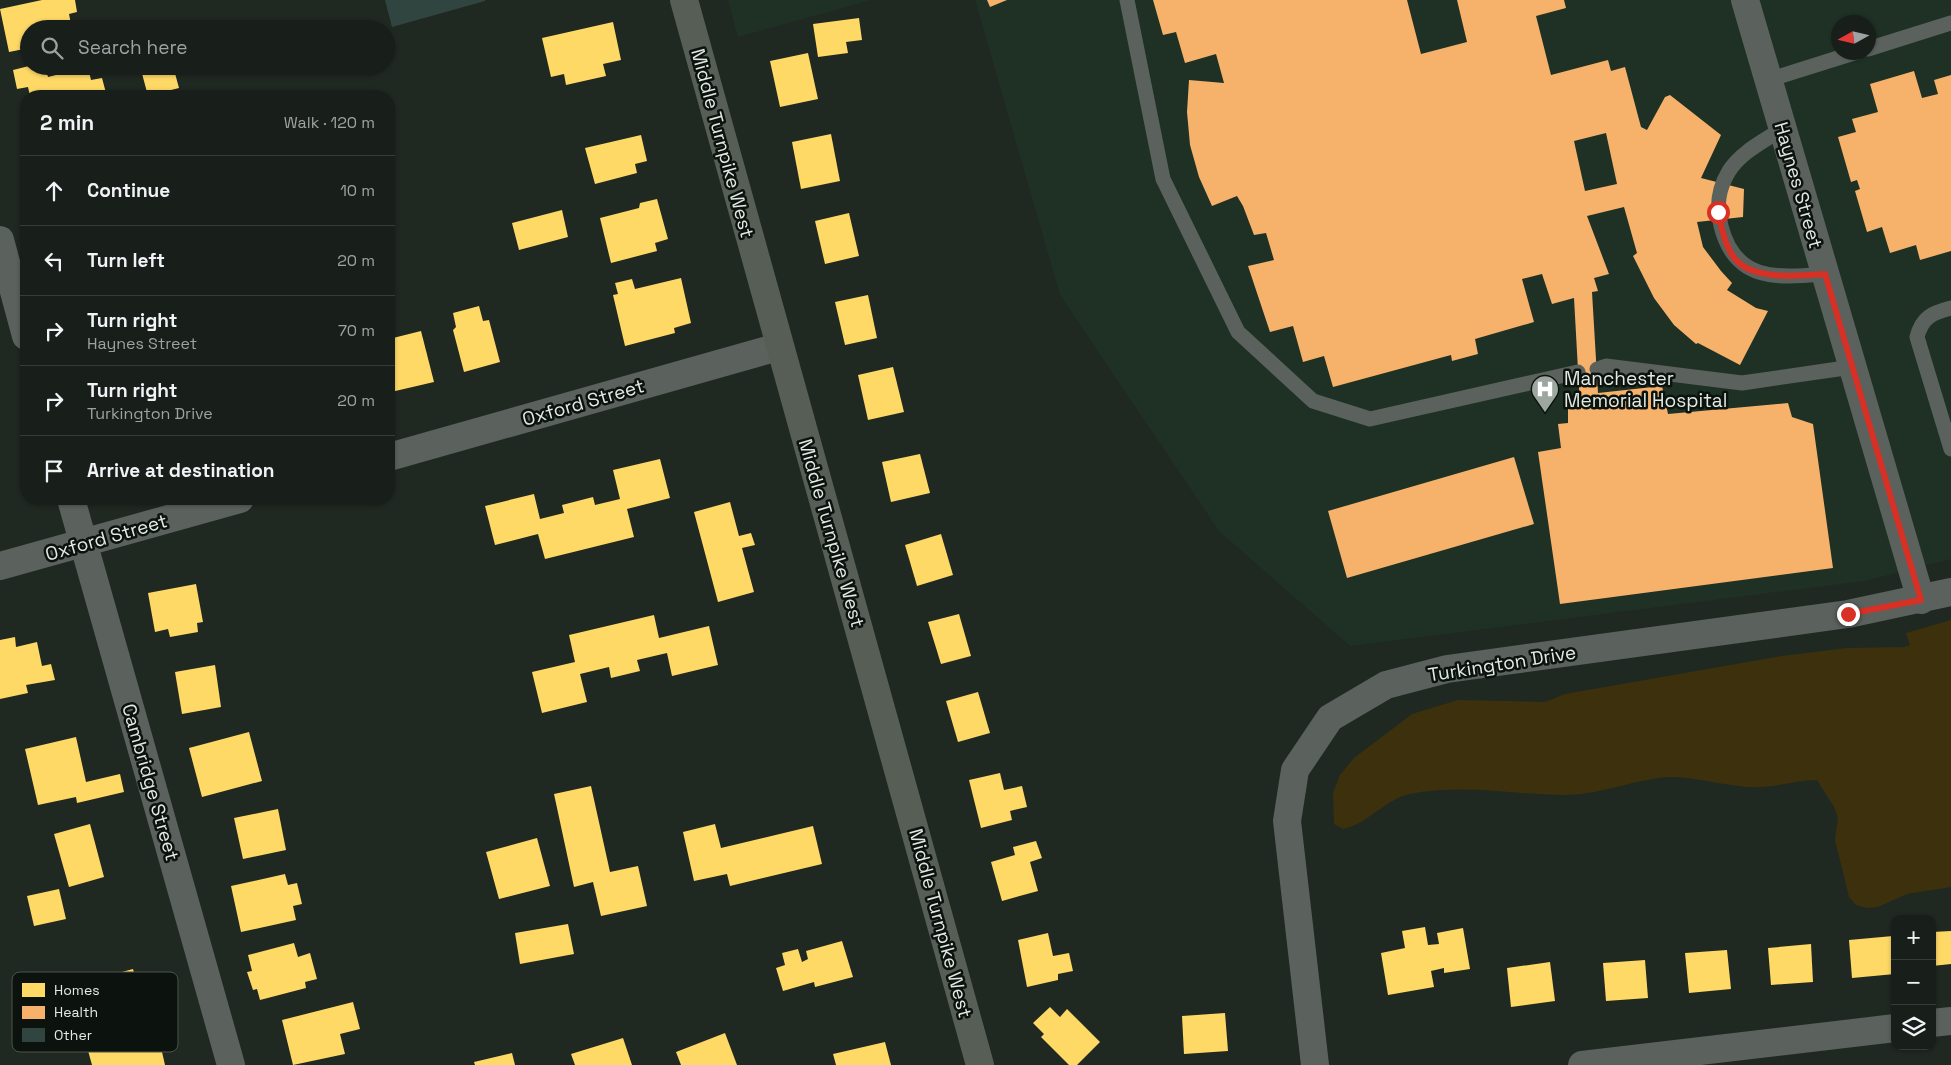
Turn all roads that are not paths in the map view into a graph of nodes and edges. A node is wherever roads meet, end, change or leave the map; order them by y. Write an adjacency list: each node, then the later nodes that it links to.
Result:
1 (684, 0): 13 (main road, Middle Turnpike West)
2 (1127, 0): 16 (lane)
3 (1745, 0): 7 (street, Haynes Street)
4 (1951, 23): 5 (lane)
5 (1876, 46)
6 (1832, 60): 7 (lane)
7 (1768, 80): 8 (street, Haynes Street)
8 (1782, 129): 10 (street, Haynes Street); 10 (lane)
9 (0, 240): 12 (street)
10 (1825, 274): 14 (street, Haynes Street)
11 (1951, 308): 17 (lane)
12 (20, 314)
13 (778, 347): 18 (street, Oxford Street); 29 (main road, Middle Turnpike West)
14 (1852, 367): 15 (lane); 24 (street, Haynes Street)
15 (1597, 369)
16 (1578, 372)
17 (1951, 449)
18 (395, 455)
19 (73, 505): 21 (street, Cambridge Street)
20 (219, 505): 21 (street, Oxford Street)
21 (83, 543): 22 (street, Oxford Street); 28 (street, Cambridge Street)
22 (0, 566)
23 (1951, 592): 24 (street, Turkington Drive)
24 (1921, 600): 30 (street, Turkington Drive)
25 (1951, 1021): 26 (street)
26 (1936, 1023)
27 (1891, 1028): 31 (street)
28 (231, 1065)
29 (980, 1065)
30 (1315, 1065)
31 (1582, 1065)

